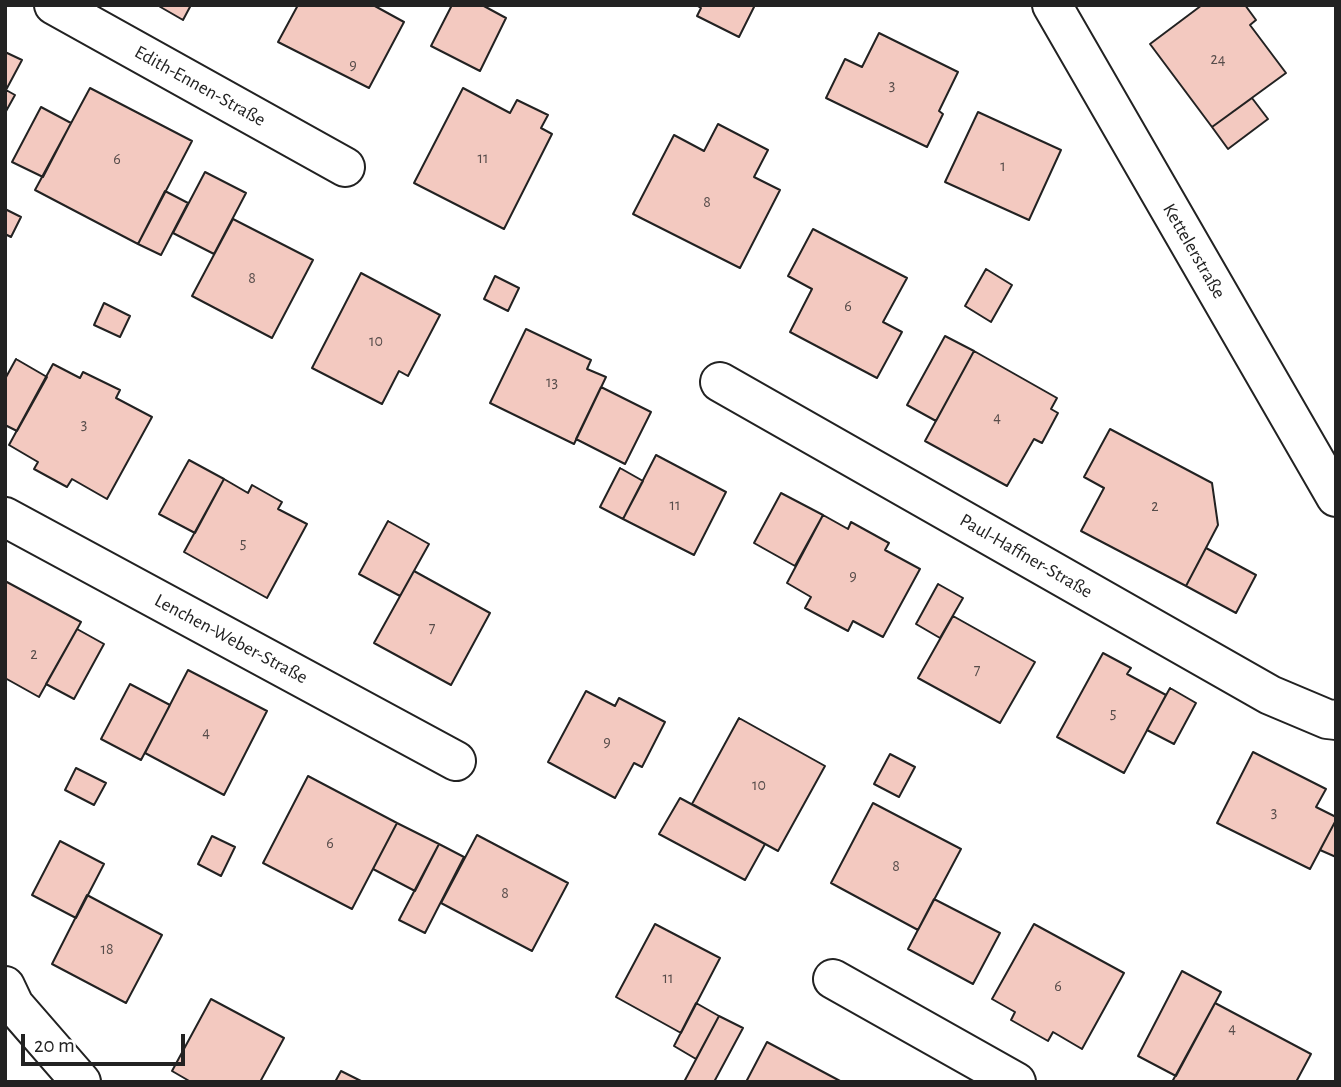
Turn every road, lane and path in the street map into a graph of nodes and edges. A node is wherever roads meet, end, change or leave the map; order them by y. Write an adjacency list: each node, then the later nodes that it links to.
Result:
1 (54, 5): 3 (street, Edith-Ennen-Straße)
2 (1052, 5): 5 (street, Kettelerstraße)
3 (345, 167)
4 (720, 382): 7 (street, Paul-Haffner-Straße)
5 (1336, 497)
6 (5, 517): 8 (street, Lenchen-Weber-Straße)
7 (1336, 720)
8 (456, 761)
9 (833, 979): 12 (street)
10 (5, 986): 11 (street)
11 (81, 1082)
12 (1016, 1082)

